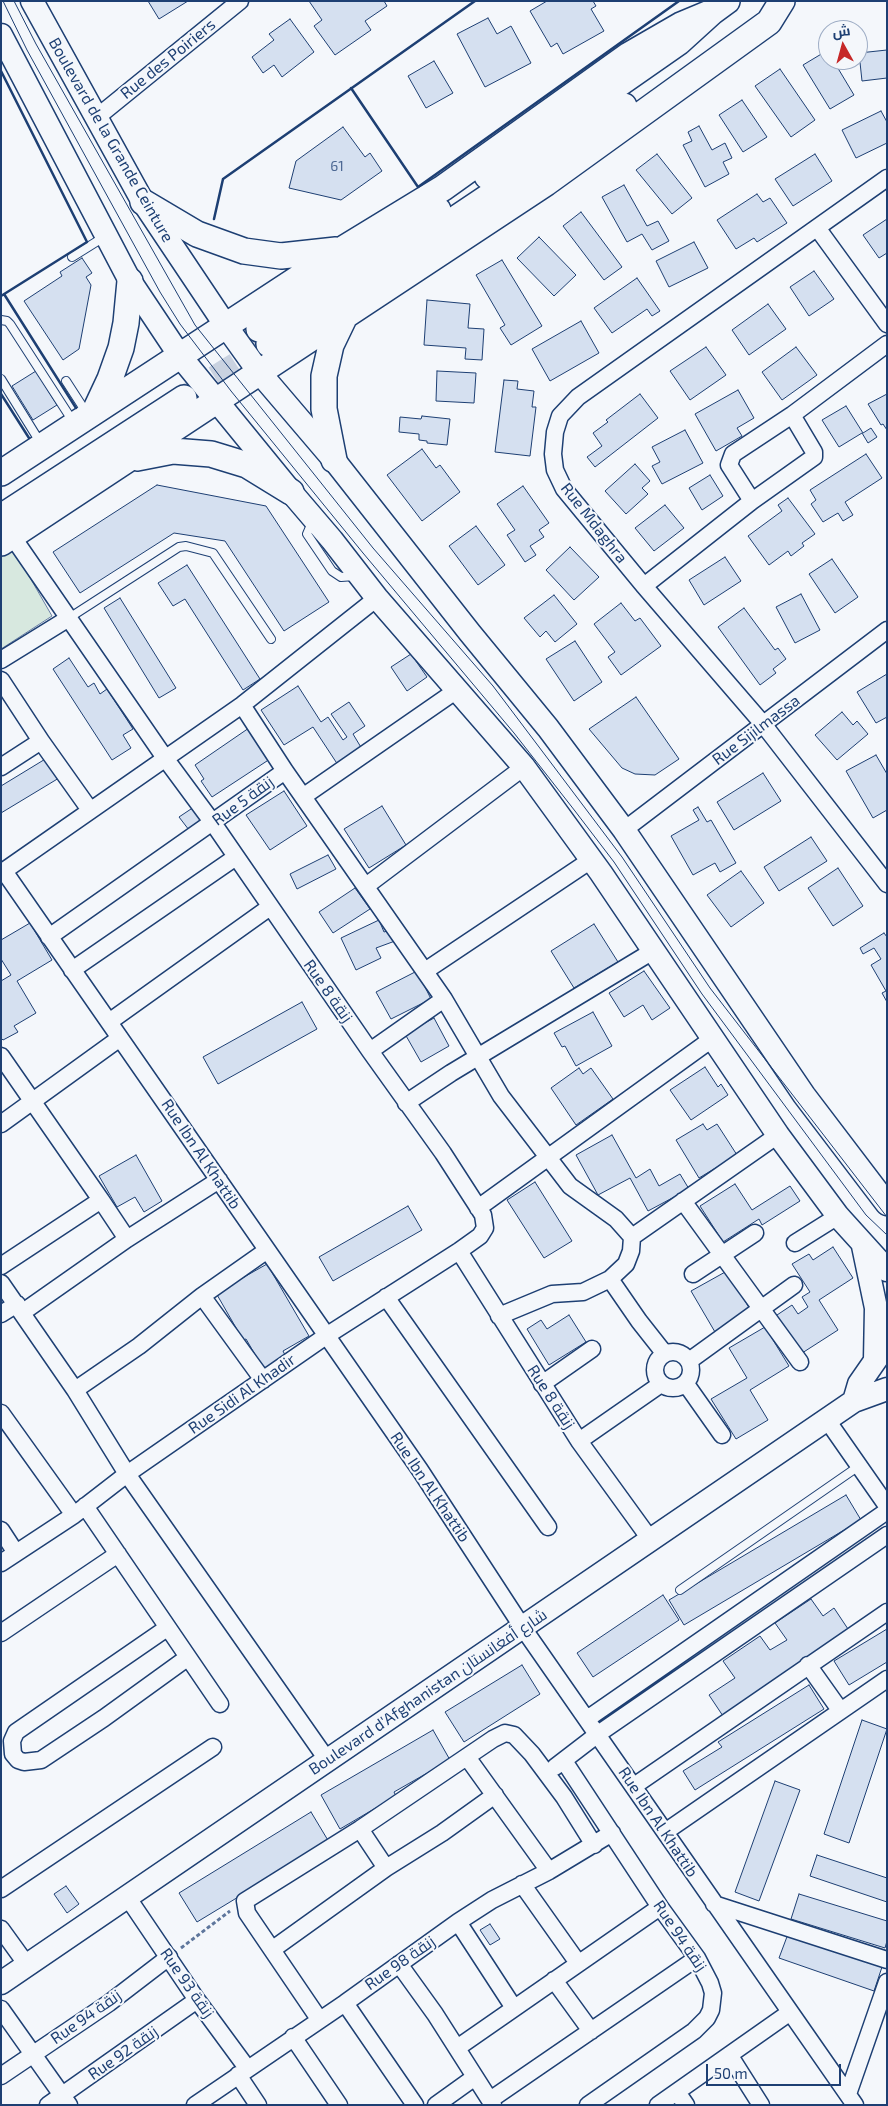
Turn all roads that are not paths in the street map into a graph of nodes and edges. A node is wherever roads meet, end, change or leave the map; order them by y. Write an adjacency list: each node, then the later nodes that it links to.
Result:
1 (32, 1): 6 (main road, Boulevard de la Grande Ceinture)
2 (240, 1): 6 (street, Rue des Poiriers)
3 (780, 1): 4 (main road); 14 (main road)
4 (720, 7): 11 (main road)
5 (1, 34): 10 (main road)
6 (96, 118): 8 (main road, Boulevard de la Grande Ceinture)
7 (887, 178): 9 (street, Rue Mdaghra)
8 (143, 202): 11 (main road); 17 (main road, Boulevard de la Grande Ceinture)
9 (818, 229): 16 (street); 34 (street, Rue Mdaghra)
10 (106, 235): 12 (lane); 13 (main road)
11 (343, 249): 17 (main road)
12 (72, 257)
13 (130, 281): 19 (main road); 25 (main road)
14 (344, 318): 20 (main road); 27 (main road)
15 (1, 320): 25 (lane)
16 (887, 324)
17 (226, 326): 19 (main road); 20 (main road, Boulevard de la Grande Ceinture)
18 (887, 344): 24 (street)
19 (180, 356): 23 (main road); 25 (main road)
20 (259, 372): 23 (main road); 27 (main road, Boulevard de la Grande Ceinture)
21 (1, 379): 26 (lane)
22 (66, 381): 25 (lane)
23 (217, 400): 28 (main road); 30 (main road)
24 (792, 415): 32 (street); 32 (street)
25 (86, 417): 26 (main road)
26 (42, 446): 29 (main road)
27 (334, 460): 52 (main road, Boulevard de la Grande Ceinture)
28 (119, 465): 30 (main road); 33 (main road)
29 (1, 473)
30 (290, 492): 35 (main road)
31 (1, 499): 33 (main road)
32 (752, 501): 34 (street)
33 (5, 532): 36 (street, Rue 8 زنقة)
34 (644, 586): 43 (street, Rue Mdaghra)
35 (378, 598): 41 (main road); 42 (street)
36 (69, 618): 38 (lane); 39 (street); 45 (street, Rue 8 زنقة)
37 (887, 630): 43 (street, Rue Sijilmassa)
38 (271, 639)
39 (1, 660)
40 (3, 689): 44 (street)
41 (458, 690): 47 (main road); 49 (street)
42 (242, 705): 45 (street); 48 (street)
43 (763, 724): 52 (street, Rue Sijilmassa); 56 (street, Rue Mdaghra)
44 (41, 741): 46 (street); 50 (street)
45 (165, 758): 50 (street); 51 (street, Rue 8 زنقة)
46 (2, 766)
47 (524, 767): 54 (main road); 57 (street)
48 (285, 770): 49 (street, Rue 5 زنقة); 51 (street, Rue 5 زنقة)
49 (304, 796): 57 (street, Rue 5 زنقة)
50 (90, 810): 55 (street)
51 (213, 823): 53 (street, Rue 8 زنقة); 59 (street, Rue 5 زنقة)
52 (624, 830): 78 (main road, Boulevard de la Grande Ceinture)
53 (236, 857): 58 (street, Rue 8 زنقة); 61 (street)
54 (591, 860): 60 (main road); 62 (street)
55 (3, 872): 59 (street, Rue Ibn Al Khattib)
56 (887, 884)
57 (366, 886): 62 (street, Rue 5 زنقة)
58 (270, 907): 64 (street); 67 (street, Rue 8 زنقة)
59 (49, 937): 61 (street, Rue Ibn Al Khattib)
60 (653, 951): 66 (main road); 69 (street)
61 (72, 970): 64 (street, Rue Ibn Al Khattib)
62 (425, 971): 63 (street, Rue 5 زنقة)
63 (444, 999): 67 (street); 69 (street, Rue 5 زنقة)
64 (109, 1022): 65 (street, Rue Ibn Al Khattib)
65 (120, 1038): 70 (street); 75 (street, Rue Ibn Al Khattib)
66 (712, 1039): 73 (main road); 74 (street)
67 (370, 1051): 71 (street, Rue 8 زنقة)
68 (1, 1056): 70 (street)
69 (478, 1057): 71 (street); 74 (street, Rue 5 زنقة)
70 (33, 1101): 72 (street); 76 (street)
71 (406, 1103): 79 (street, Rue 8 زنقة)
72 (1, 1124)
73 (778, 1135): 77 (street); 80 (main road)
74 (547, 1158): 79 (street); 83 (street, Rue 5 زنقة)
75 (219, 1180): 84 (street); 87 (street, Rue Ibn Al Khattib)
76 (100, 1200): 84 (street); 90 (street)
77 (683, 1201): 83 (street); 89 (street)
78 (887, 1204)
79 (478, 1208): 81 (street, Rue 8 زنقة)
80 (838, 1216): 85 (street); 86 (main road)
81 (485, 1228): 88 (street, Rue Sidi Al Khadir)
82 (755, 1233): 89 (street)
83 (632, 1237): 93 (street)
84 (127, 1239): 98 (street)
85 (795, 1243)
86 (863, 1245): 91 (main road); 104 (main road)
87 (266, 1250): 96 (street); 102 (street, Rue Ibn Al Khattib)
88 (459, 1251): 97 (street, Rue Sidi Al Khadir); 101 (street, Rue 8 زنقة)
89 (723, 1255): 92 (street); 99 (street)
90 (1, 1266)
91 (887, 1270)
92 (693, 1274)
93 (610, 1279): 101 (street); 105 (street)
94 (1, 1283): 98 (street)
95 (794, 1286): 99 (street)
96 (202, 1296): 108 (street); 113 (street)
97 (386, 1297): 102 (street, Rue Sidi Al Khadir); 124 (street)
98 (20, 1308): 100 (street); 113 (street)
99 (762, 1309): 106 (street); 107 (street)
100 (1, 1314)
101 (499, 1316): 109 (street, Rue 8 زنقة)
102 (326, 1336): 108 (street, Rue Sidi Al Khadir); 134 (street, Rue Ibn Al Khattib)
103 (592, 1349): 109 (street)
104 (881, 1352): 114 (main road)
105 (665, 1354): 106 (street); 110 (street)
106 (689, 1361): 111 (street)
107 (800, 1362)
108 (263, 1380): 120 (street, Rue Sidi Al Khadir)
109 (542, 1384): 118 (street, Rue 8 زنقة)
110 (661, 1384): 111 (street); 118 (street)
111 (686, 1384): 117 (street)
112 (887, 1389): 114 (main road, Boulevard d'Afghanistan شارع أفغانستان)
113 (75, 1390): 120 (street)
114 (854, 1401): 115 (main road, Boulevard d'Afghanistan شارع أفغانستان)
115 (827, 1420): 119 (street); 127 (main road, Boulevard d'Afghanistan شارع أفغانستان)
116 (4, 1422): 122 (street)
117 (722, 1435)
118 (579, 1441): 127 (street, Rue 8 زنقة)
119 (859, 1466): 121 (street); 131 (lane)
120 (127, 1474): 122 (street, Rue Sidi Al Khadir); 147 (street)
121 (887, 1506)
122 (79, 1510): 128 (street, Rue Sidi Al Khadir); 129 (street)
123 (887, 1511): 136 (street)
124 (548, 1527)
125 (1, 1530): 128 (street)
126 (887, 1535): 138 (street)
127 (650, 1539): 134 (main road, Boulevard d'Afghanistan شارع أفغانستان)
128 (16, 1553): 130 (street, Rue Sidi Al Khadir)
129 (118, 1554): 133 (street); 135 (street)
130 (1, 1563)
131 (680, 1590)
132 (887, 1612): 139 (street)
133 (167, 1628): 137 (street); 137 (street)
134 (523, 1628): 143 (street, Rue Ibn Al Khattib); 147 (main road, Boulevard d'Afghanistan شارع أفغانستان)
135 (1, 1633)
136 (689, 1650): 138 (street); 143 (street)
137 (187, 1658): 141 (street)
138 (700, 1664): 144 (street)
139 (808, 1665): 142 (street); 150 (street)
140 (887, 1679): 142 (street)
141 (220, 1704)
142 (840, 1710): 153 (street)
143 (587, 1719): 144 (street, Rue Ibn Al Khattib)
144 (598, 1734): 148 (street); 150 (street, Rue Ibn Al Khattib)
145 (213, 1747): 159 (street)
146 (467, 1757): 149 (street); 151 (street); 152 (street)
147 (328, 1761): 160 (main road, Boulevard d'Afghanistan شارع أفغانستان)
148 (564, 1761): 149 (street); 154 (street, Rue 94 زنقة)
149 (547, 1773): 155 (street)
150 (634, 1786): 153 (street, Rue Ibn Al Khattib)
151 (495, 1795): 156 (street); 157 (street)
152 (360, 1829): 156 (street); 165 (street)
153 (665, 1832): 161 (street, Rue Ibn Al Khattib)
154 (612, 1833): 155 (street, Rue 98 زنقة); 162 (street, Rue 94 زنقة)
155 (594, 1845): 157 (street, Rue 98 زنقة)
156 (386, 1868): 165 (street)
157 (549, 1871): 158 (street, Rue 98 زنقة)
158 (522, 1884): 163 (street, Rue 98 زنقة); 169 (street)
159 (1, 1890)
160 (128, 1898): 166 (street, Rue 93 زنقة); 171 (main road, Boulevard d'Afghanistan شارع أفغانستان)
161 (714, 1904): 168 (street); 179 (street, Rue Ibn Al Khattib)
162 (660, 1907): 167 (street, Rue 94 زنقة); 169 (street)
163 (458, 1922): 170 (street, Rue 98 زنقة); 177 (street)
164 (1, 1929): 171 (street)
165 (272, 1950): 180 (street)
166 (169, 1956): 175 (street, Rue 93 زنقة); 184 (street, Rue 94 زنقة)
167 (697, 1958): 181 (street); 199 (street, Rue 94 زنقة)
168 (887, 1960)
169 (578, 1963): 172 (street)
170 (399, 1964): 176 (street, Rue 98 زنقة); 183 (street)
171 (26, 1965): 174 (main road, Boulevard d'Afghanistan شارع أفغانستان)
172 (554, 1980): 177 (street); 181 (street)
173 (887, 1982): 191 (street)
174 (1, 1983)
175 (197, 2000): 186 (street, Rue 93 زنقة); 190 (street, Rue 92 زنقة)
176 (345, 2003): 180 (street, Rue 98 زنقة); 197 (street)
177 (514, 2008): 183 (street)
178 (1, 2009): 184 (street)
179 (789, 2012): 185 (street); 191 (street, Rue Ibn Al Khattib)
180 (319, 2019): 182 (street, Rue 98 زنقة)
181 (591, 2031): 192 (street)
182 (293, 2037): 186 (street, Rue 98 زنقة); 196 (street)
183 (457, 2048): 188 (street)
184 (32, 2055): 187 (street, Rue 94 زنقة); 190 (street)
185 (730, 2056): 189 (street); 201 (street)
186 (242, 2071): 194 (street, Rue 98 زنقة); 195 (street, Rue 93 زنقة)
187 (1, 2076)
188 (475, 2077): 192 (street); 198 (street)
189 (681, 2098): 200 (street)
190 (65, 2100): 193 (street, Rue 92 زنقة)
191 (851, 2100)
192 (492, 2102)
193 (48, 2105)
194 (195, 2105)
195 (258, 2105)
196 (338, 2105)
197 (415, 2105)
198 (436, 2105)
199 (588, 2105)
200 (658, 2105)
201 (761, 2105)

